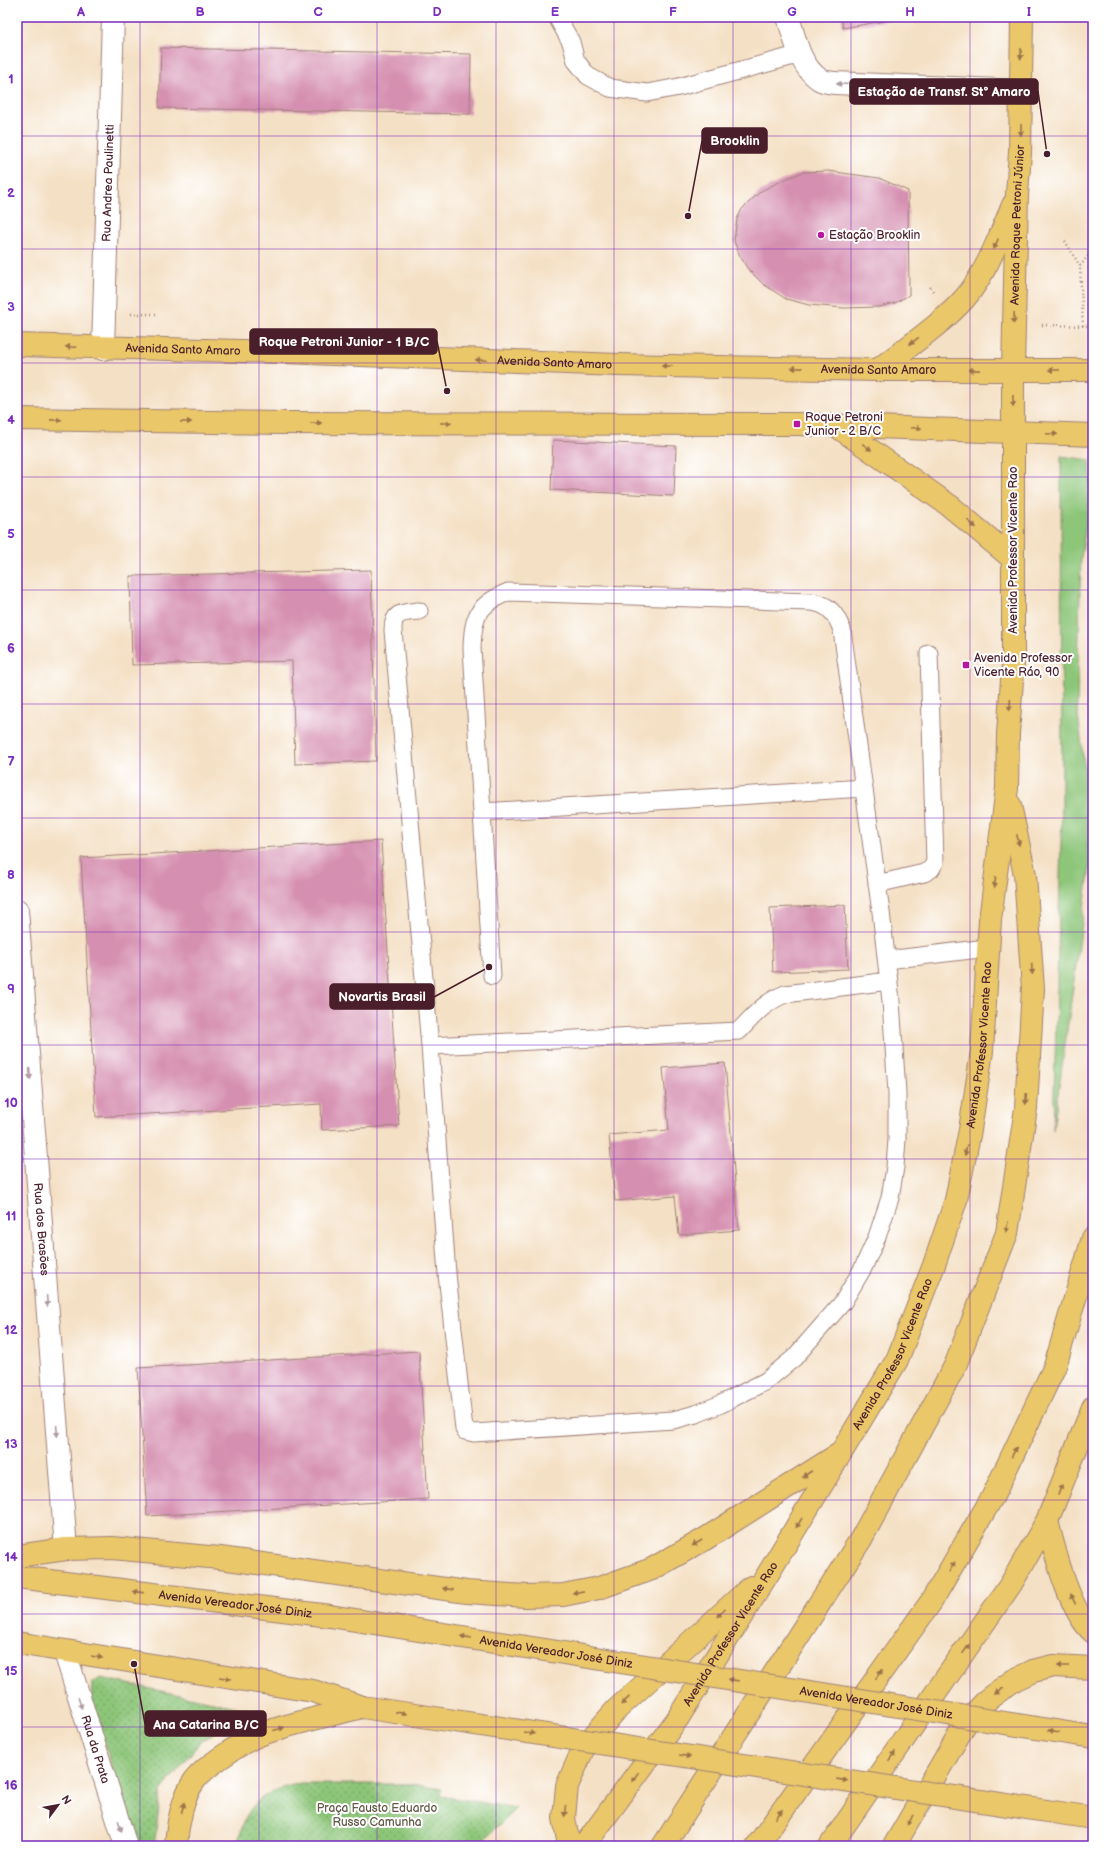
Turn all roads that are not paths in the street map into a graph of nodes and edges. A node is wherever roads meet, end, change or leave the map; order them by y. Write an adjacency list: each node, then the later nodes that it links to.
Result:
1 (113, 17): 9 (street, Rua Andrea Paulinetti)
2 (557, 17): 5 (lane)
3 (788, 17): 5 (street)
4 (1022, 17): 6 (main road, Avenida Roque Petroni Júnior, one-way to 6)
5 (801, 54): 6 (street, one-way to 5)
6 (1021, 91): 7 (main road, Avenida Roque Petroni Júnior, one-way to 7)
7 (1017, 195): 10 (main road, one-way to 10); 11 (main road, Avenida Roque Petroni Júnior, one-way to 11)
8 (17, 345): 9 (main road, Avenida Santo Amaro, one-way to 8)
9 (103, 349): 10 (main road, Avenida Santo Amaro, one-way to 9)
10 (878, 370): 11 (main road, Avenida Santo Amaro, one-way to 10)
11 (1013, 370): 12 (main road, Avenida Santo Amaro, one-way to 11); 15 (main road, Avenida Roque Petroni Júnior, one-way to 15)
12 (1093, 370)
13 (17, 419): 14 (main road, one-way to 14)
14 (835, 425): 15 (main road, one-way to 15); 17 (main road, one-way to 17)
15 (1014, 432): 16 (main road, one-way to 16); 17 (main road, Avenida Professor Vicente Rao)
16 (1093, 435)
17 (1012, 558): 21 (main road, Avenida Professor Vicente Rao, one-way to 21)
18 (419, 611): 29 (lane)
19 (929, 653): 23 (lane)
20 (864, 788): 22 (lane); 22 (lane); 23 (lane)
21 (1007, 788): 25 (main road, Avenida Professor Vicente Rao, one-way to 25); 49 (main road, Avenida Professor Vicente Rao, one-way to 49)
22 (482, 812): 27 (lane)
23 (877, 884): 26 (lane)
24 (17, 910): 34 (street, Rua dos Brasões, one-way to 34)
25 (987, 948): 26 (lane); 32 (main road, Avenida Professor Vicente Rao, one-way to 32)
26 (887, 960): 28 (lane)
27 (492, 976)
28 (889, 981): 29 (lane); 29 (lane)
29 (430, 1046)
30 (1093, 1238): 50 (main road, one-way to 30)
31 (1093, 1407): 33 (main road, one-way to 31)
32 (840, 1453): 34 (main road, one-way to 34); 36 (main road, Avenida Professor Vicente Rao, one-way to 36)
33 (1047, 1521): 38 (main road, one-way to 33); 51 (main road, one-way to 33)
34 (66, 1549): 35 (main road)
35 (17, 1556)
36 (771, 1569): 47 (main road, one-way to 47); 48 (main road, Avenida Professor Vicente Rao, one-way to 48)
37 (17, 1577): 43 (main road, Avenida Vereador José Diniz, one-way to 37, bridge)
38 (1093, 1632)
39 (17, 1643): 40 (main road)
40 (65, 1652): 42 (main road, one-way to 42); 45 (street, Rua da Prata, one-way to 45)
41 (1093, 1668): 52 (main road, one-way to 52)
42 (362, 1707): 44 (main road, one-way to 44, bridge); 46 (main road, one-way to 42)
43 (1093, 1737)
44 (1093, 1818)
45 (126, 1846)
46 (176, 1846)
47 (569, 1846)
48 (584, 1846)
49 (662, 1846)
50 (757, 1846)
51 (830, 1846)
52 (894, 1846)

